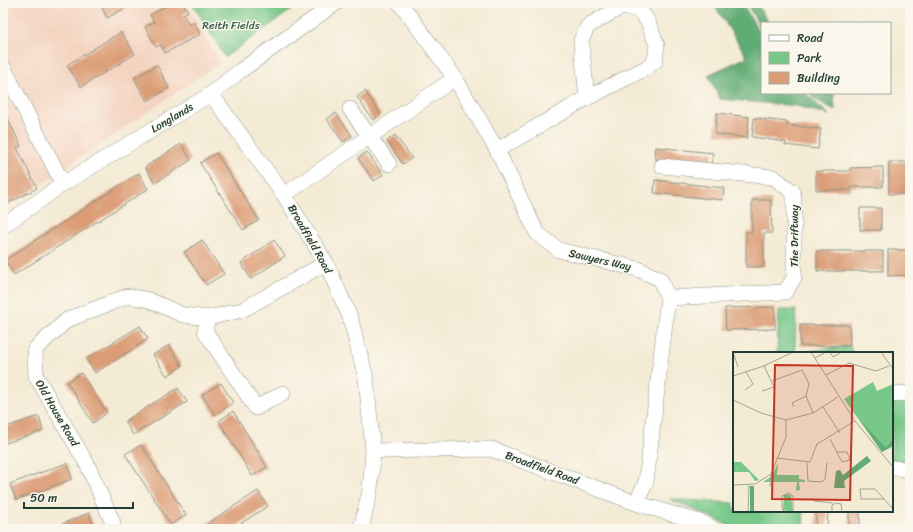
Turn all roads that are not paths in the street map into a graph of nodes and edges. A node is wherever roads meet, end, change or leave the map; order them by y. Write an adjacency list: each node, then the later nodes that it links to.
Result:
1 (336, 3): 5 (street, Longlands)
2 (400, 3): 4 (street, Sawyers Way)
3 (3, 67): 12 (street)
4 (455, 78): 8 (street); 9 (street, Sawyers Way)
5 (211, 94): 12 (street, Longlands); 13 (street, Broadfield Road)
6 (587, 98): 6 (street); 9 (street)
7 (350, 109): 8 (street)
8 (370, 137): 10 (street); 13 (street)
9 (497, 150): 16 (street, Sawyers Way)
10 (389, 164)
11 (662, 166): 16 (street, The Driftway)
12 (63, 184): 14 (street, Longlands)
13 (284, 195): 15 (street, Broadfield Road)
14 (3, 226)
15 (326, 263): 17 (street, Old House Road); 21 (street, Broadfield Road)
16 (668, 298): 24 (street, Sawyers Way)
17 (208, 318): 18 (street); 25 (street, Old House Road)
18 (283, 393)
19 (910, 393): 20 (street)
20 (893, 394)
21 (373, 451): 24 (street, Broadfield Road); 26 (street, Broadfield Road)
22 (893, 468): 23 (street)
23 (910, 468)
24 (636, 502): 27 (street, Broadfield Road)
25 (113, 529)
26 (361, 529)
27 (713, 529)

